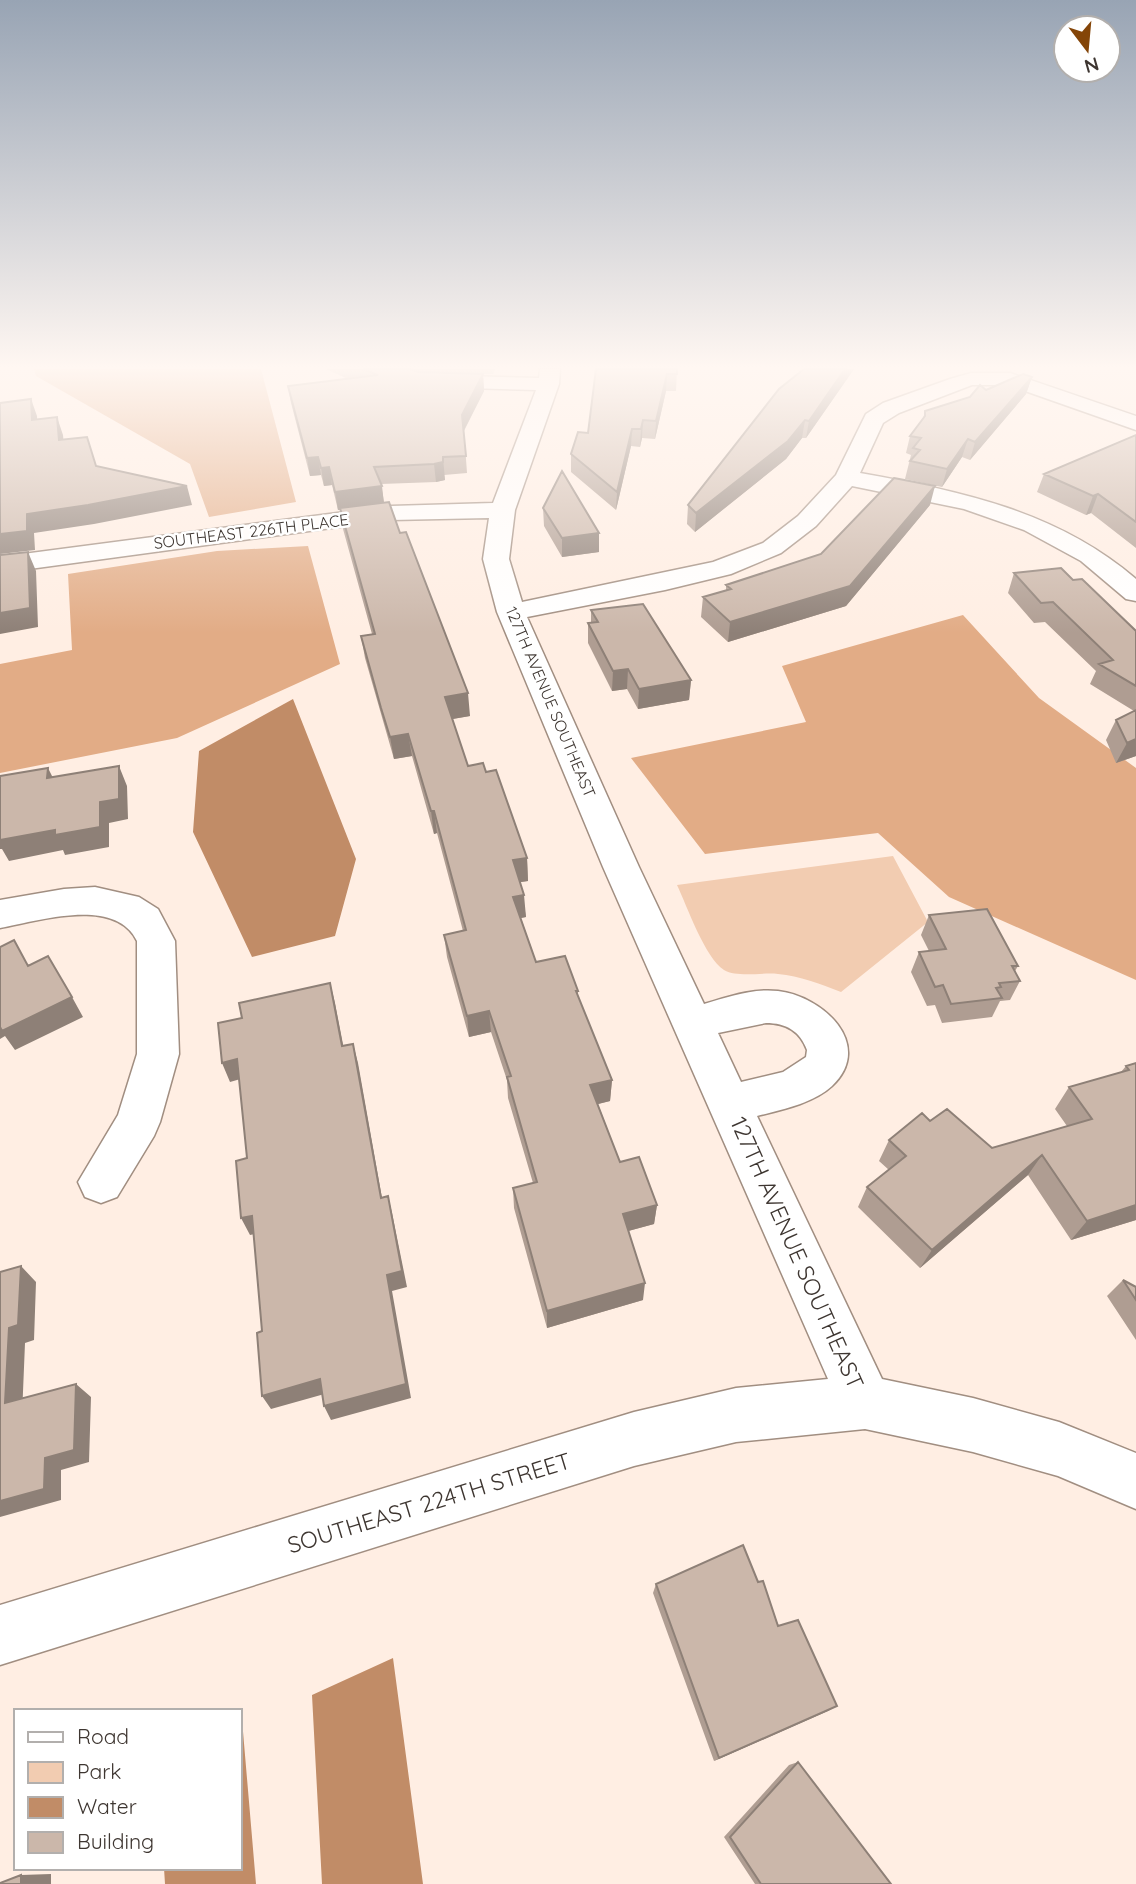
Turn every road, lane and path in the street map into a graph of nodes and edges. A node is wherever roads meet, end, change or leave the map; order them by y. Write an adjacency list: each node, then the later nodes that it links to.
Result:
1 (522, 457): 4 (street, 127TH AVENUE SOUTHEAST)
2 (856, 457): 3 (street)
3 (846, 478): 6 (street); 7 (street)
4 (503, 510): 5 (street, SOUTHEAST 226TH PLACE); 7 (street, 127TH AVENUE SOUTHEAST)
5 (0, 565)
6 (1136, 593)
7 (511, 611): 9 (street, 127TH AVENUE SOUTHEAST)
8 (0, 914): 11 (street)
9 (692, 1024): 10 (street, 127TH AVENUE SOUTHEAST); 10 (street, 127TH AVENUE SOUTHEAST)
10 (729, 1104): 12 (street, 127TH AVENUE SOUTHEAST)
11 (101, 1182)
12 (865, 1402): 13 (street, SOUTHEAST 224TH STREET); 14 (street, SOUTHEAST 224TH STREET)
13 (1136, 1481)
14 (0, 1635)

